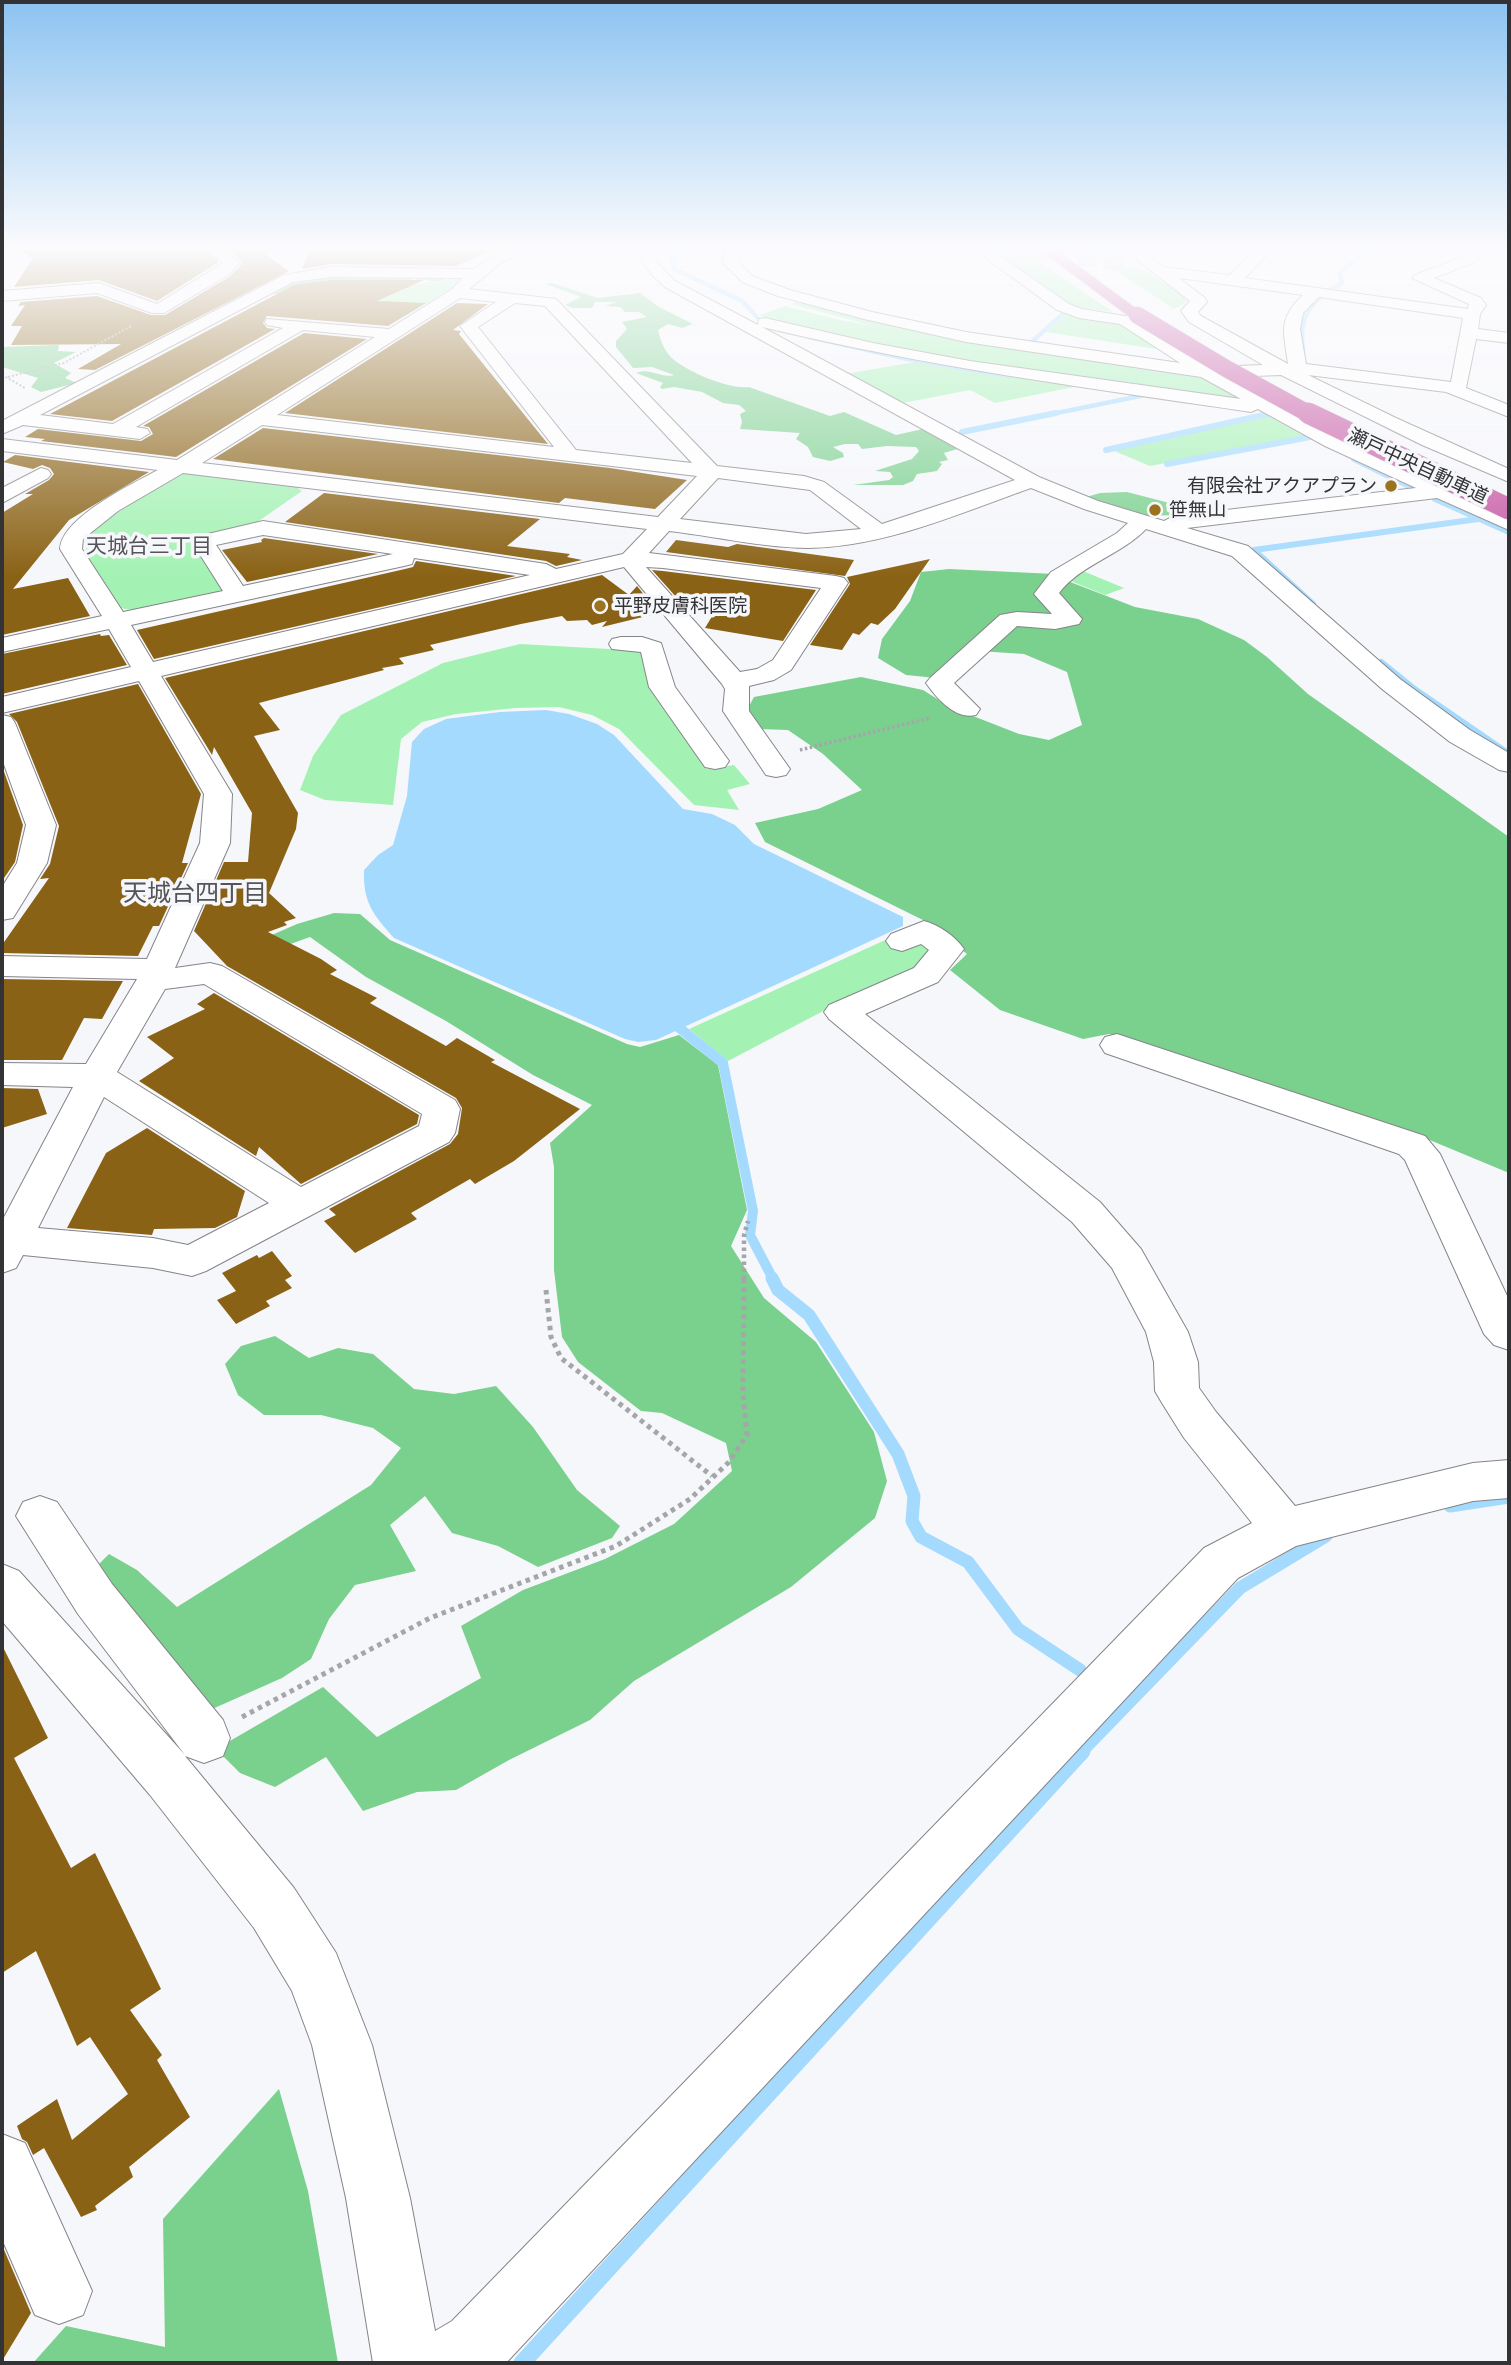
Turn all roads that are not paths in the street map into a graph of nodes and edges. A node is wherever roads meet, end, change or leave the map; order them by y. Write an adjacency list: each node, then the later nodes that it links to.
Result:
1 (138, 356): 21 (street)
2 (245, 356): 22 (street)
3 (356, 356): 20 (street)
4 (492, 356): 27 (street)
5 (602, 356): 30 (street)
6 (804, 356): 34 (street)
7 (918, 356): 19 (street)
8 (1097, 356): 16 (street)
9 (1182, 356): 16 (street)
10 (1207, 356): 42 (highway, 瀬戸中央自動車道, bridge)
11 (1237, 356): 40 (highway, 瀬戸中央自動車道)
12 (1268, 356): 15 (street)
13 (1295, 356): 15 (street)
14 (1464, 356): 17 (street)
15 (1296, 371): 16 (street); 17 (street); 32 (street)
16 (1208, 373): 19 (street)
17 (1457, 389): 18 (street)
18 (1506, 405)
19 (1270, 408): 39 (street)
20 (259, 419): 25 (street); 27 (street)
21 (9, 424): 22 (street)
22 (116, 430): 23 (street)
23 (157, 435)
24 (184, 438): 25 (street)
25 (222, 442): 28 (street)
26 (2, 444): 28 (street)
27 (570, 455): 30 (street)
28 (183, 464): 37 (street); 38 (street)
29 (2, 470): 31 (street)
30 (712, 472): 44 (street); 47 (street)
31 (41, 474): 33 (street); 41 (street)
32 (1509, 476)
33 (67, 477)
34 (1032, 481): 43 (street); 47 (street)
35 (1509, 481): 39 (street)
36 (106, 482): 38 (street)
37 (325, 482): 44 (street); 46 (street)
38 (146, 487): 52 (street)
39 (1436, 492): 43 (street); 45 (street)
40 (1509, 492)
41 (2, 497)
42 (1509, 509)
43 (1147, 522): 58 (street); 64 (street)
44 (664, 524): 47 (street); 49 (street)
45 (1509, 524)
46 (263, 528): 48 (street); 51 (street)
47 (878, 531)
48 (427, 554): 50 (street); 51 (street)
49 (631, 559): 50 (street); 56 (street); 56 (street)
50 (570, 574): 55 (street)
51 (237, 595): 52 (street)
52 (116, 620): 54 (street); 55 (street)
53 (621, 644): 60 (street)
54 (2, 645)
55 (146, 671): 57 (street); 68 (street)
56 (734, 681): 59 (street)
57 (2, 705)
58 (967, 709)
59 (736, 711): 60 (street); 63 (street)
60 (686, 720): 62 (street)
61 (2, 723): 65 (street)
62 (715, 761)
63 (772, 764)
64 (1509, 764)
65 (2, 911)
66 (902, 941): 77 (street)
67 (2, 966): 68 (street)
68 (155, 975): 71 (street); 72 (street)
69 (1117, 1045): 74 (street)
70 (2, 1074): 71 (street)
71 (97, 1076): 72 (street); 73 (street)
72 (299, 1204): 73 (street)
73 (7, 1249)
74 (1509, 1334)
75 (1509, 1479): 77 (street)
76 (40, 1516): 79 (street)
77 (1285, 1529): 83 (street)
78 (2, 1586): 82 (street)
79 (204, 1738)
80 (2, 2166): 81 (street)
81 (59, 2291)
82 (407, 2363)
83 (447, 2363)

